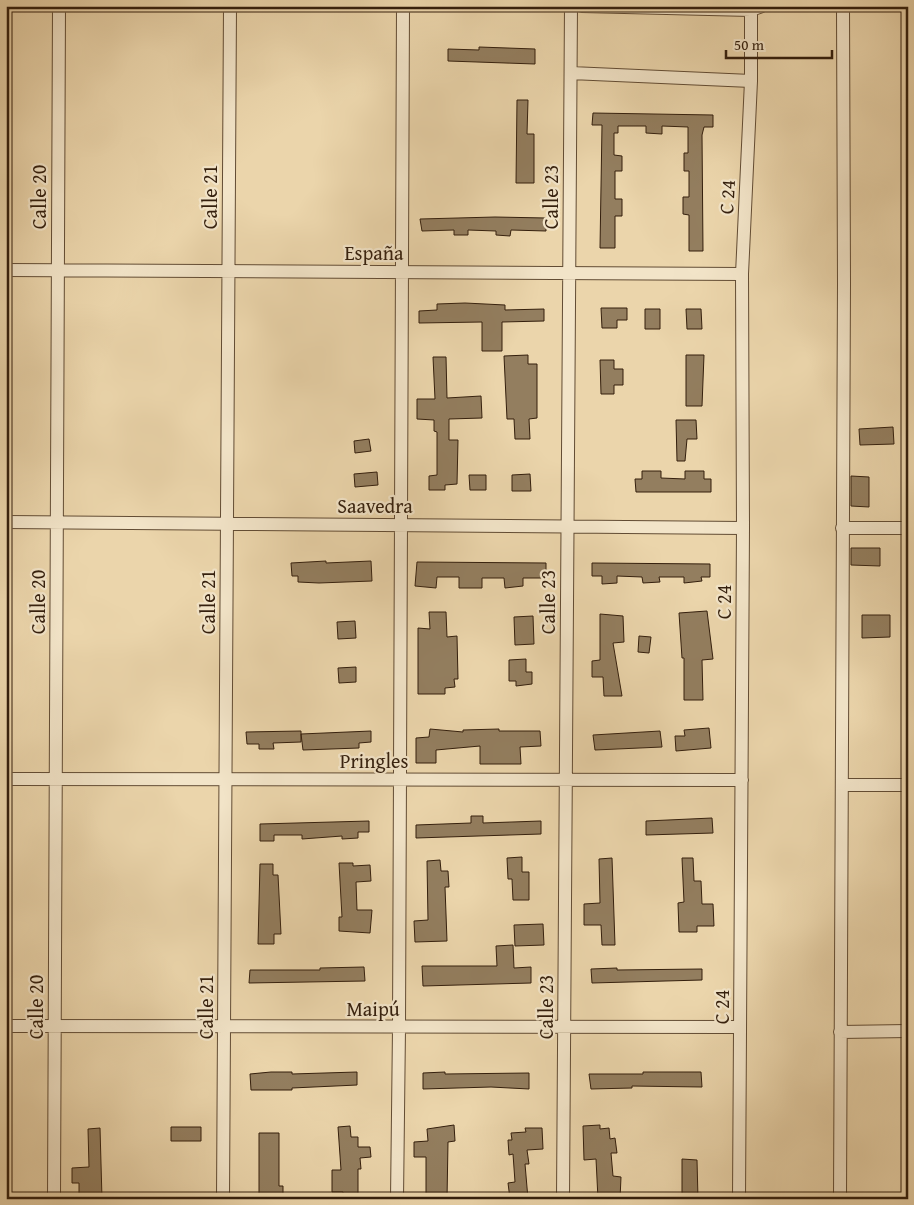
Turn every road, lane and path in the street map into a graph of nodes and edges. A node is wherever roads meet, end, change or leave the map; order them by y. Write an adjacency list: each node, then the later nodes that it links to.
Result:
1 (59, 6): 11 (street, Calle 20)
2 (230, 6): 12 (street, Calle 21)
3 (403, 6): 13 (street)
4 (571, 6): 8 (street, Calle 23)
5 (582, 6): 7 (street)
6 (843, 6): 22 (street)
7 (755, 7): 9 (street, C 24)
8 (571, 73): 9 (street); 14 (street, Calle 23)
9 (751, 81): 15 (street, C 24)
10 (6, 270): 11 (street, España)
11 (58, 270): 12 (street, España); 17 (street, Calle 20)
12 (228, 271): 13 (street, España); 18 (street, Calle 21)
13 (402, 272): 14 (street, España); 19 (street)
14 (569, 273): 15 (street, España); 20 (street, Calle 23)
15 (742, 274): 21 (street, C 24)
16 (6, 522): 17 (street, Saavedra)
17 (57, 522): 18 (street, Saavedra); 25 (street, Calle 20)
18 (227, 524): 19 (street, Saavedra); 26 (street, Calle 21)
19 (401, 525): 20 (street, Saavedra); 27 (street)
20 (568, 526): 21 (street, Saavedra); 28 (street, Calle 23)
21 (743, 528): 29 (street, C 24)
22 (842, 528): 23 (street); 30 (street)
23 (908, 528)
24 (6, 779): 25 (street, Pringles)
25 (56, 779): 26 (street, Pringles); 32 (street, Calle 20)
26 (226, 780): 27 (street, Pringles); 34 (street, Calle 21)
27 (399, 780): 28 (street, Pringles); 35 (street)
28 (566, 780): 29 (street, Pringles); 36 (street, Calle 23)
29 (742, 780): 37 (street, C 24)
30 (842, 785): 31 (street); 39 (street)
31 (908, 785)
32 (55, 1024): 33 (street, Maipú); 34 (street, Maipú); 40 (street, Calle 20)
33 (6, 1026)
34 (224, 1027): 35 (street, Maipú); 41 (street, Calle 21)
35 (399, 1028): 36 (street, Maipú); 42 (street)
36 (564, 1028): 37 (street, Maipú); 43 (street, Calle 23)
37 (740, 1028): 44 (street, C 24)
38 (908, 1031): 39 (street)
39 (840, 1032): 45 (street)
40 (54, 1199)
41 (223, 1199)
42 (397, 1199)
43 (563, 1199)
44 (739, 1199)
45 (840, 1199)

